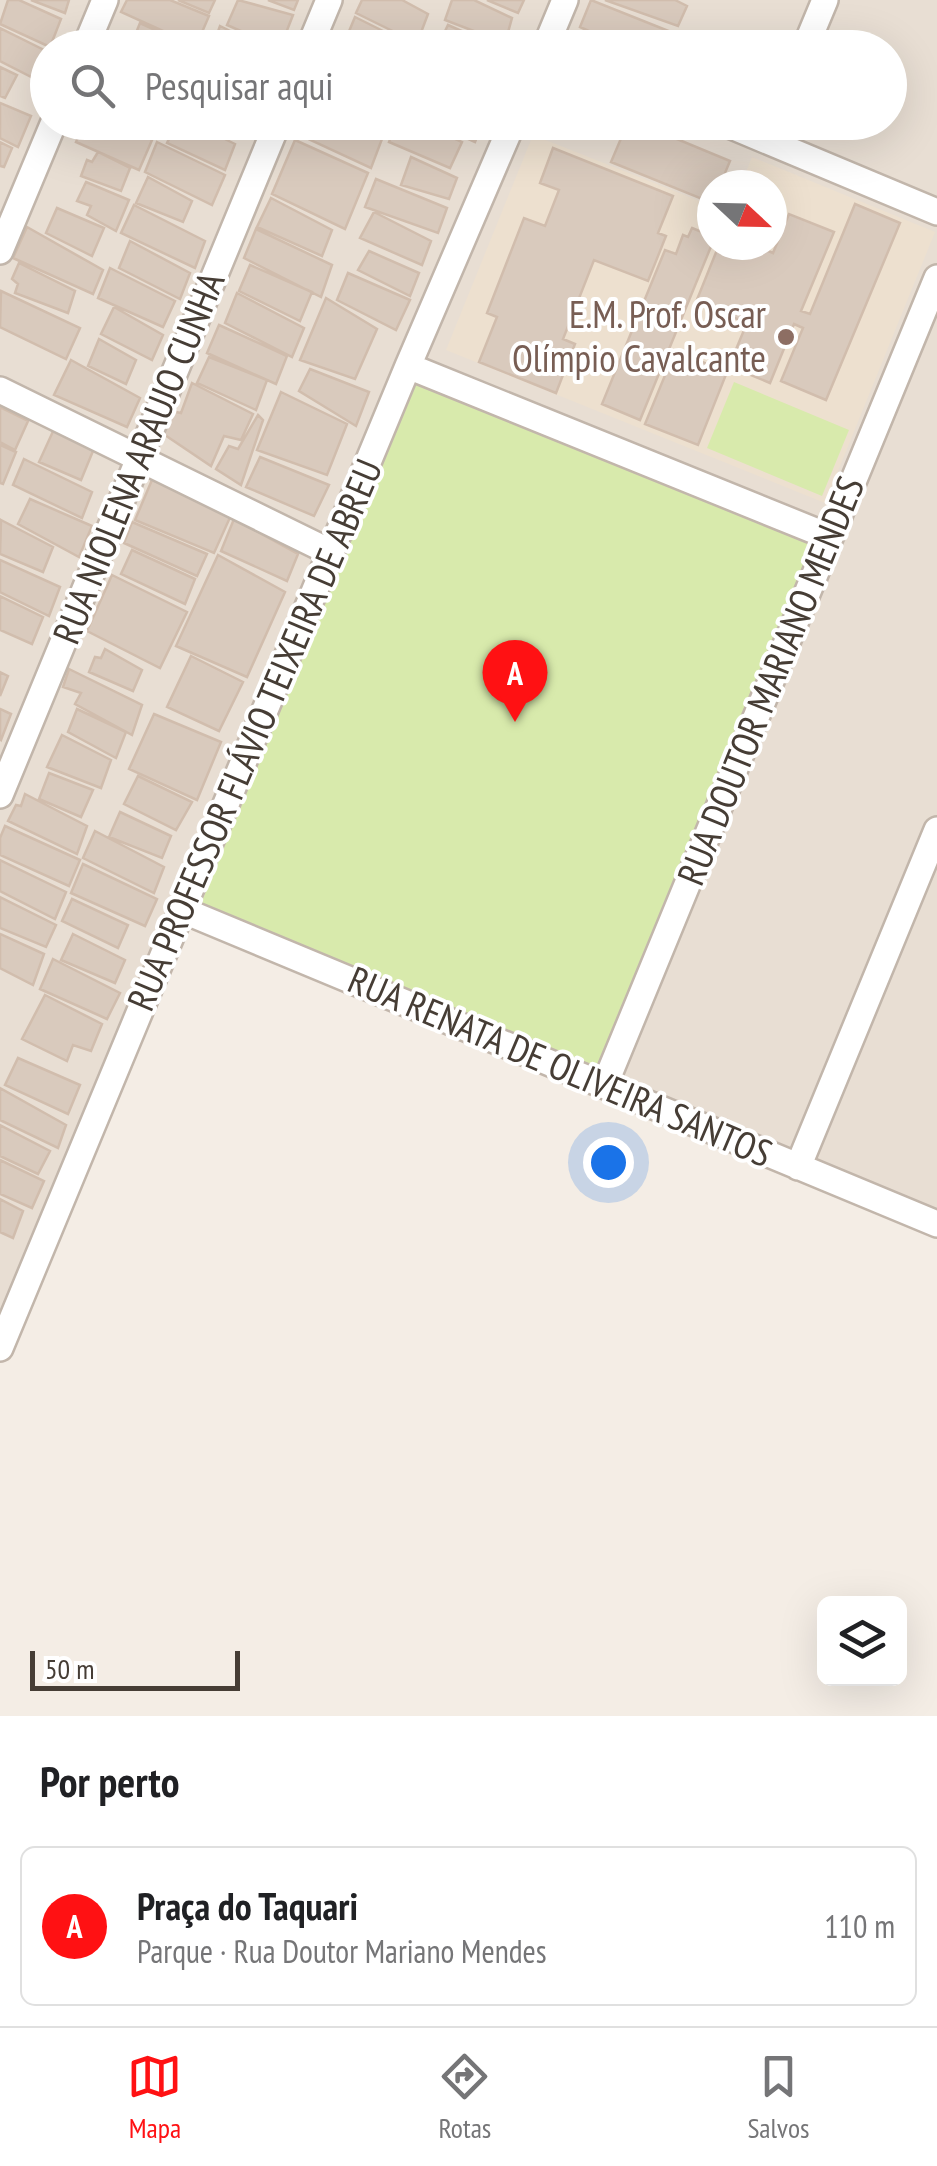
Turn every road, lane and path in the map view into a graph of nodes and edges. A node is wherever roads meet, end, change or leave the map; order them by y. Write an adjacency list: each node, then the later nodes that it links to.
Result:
1 (104, 0): 5 (street)
2 (329, 0): 6 (street)
3 (565, 0): 7 (street)
4 (824, 0): 8 (street)
5 (92, 30)
6 (316, 30)
7 (552, 30)
8 (812, 30)
9 (46, 140): 14 (street)
10 (271, 140): 18 (street, RUA NIOLENA ARAUJO CUNHA)
11 (504, 140): 16 (street, RUA PROFESSOR FLÁVIO TEIXEIRA DE ABREU)
12 (786, 140): 13 (street)
13 (937, 212)
14 (0, 251)
15 (937, 278): 19 (street, RUA DOUTOR MARIANO MENDES)
16 (408, 366): 19 (street); 20 (street, RUA PROFESSOR FLÁVIO TEIXEIRA DE ABREU)
17 (0, 390): 18 (street)
18 (139, 458): 20 (street); 21 (street, RUA NIOLENA ARAUJO CUNHA)
19 (830, 537): 24 (street, RUA DOUTOR MARIANO MENDES)
20 (332, 553): 23 (street, RUA PROFESSOR FLÁVIO TEIXEIRA DE ABREU)
21 (0, 794)
22 (937, 830): 25 (street)
23 (182, 910): 24 (street, RUA RENATA DE OLIVEIRA SANTOS); 27 (street, RUA PROFESSOR FLÁVIO TEIXEIRA DE ABREU)
24 (606, 1084): 25 (street, RUA RENATA DE OLIVEIRA SANTOS)
25 (798, 1167): 26 (street, RUA RENATA DE OLIVEIRA SANTOS)
26 (937, 1224)
27 (0, 1348)

